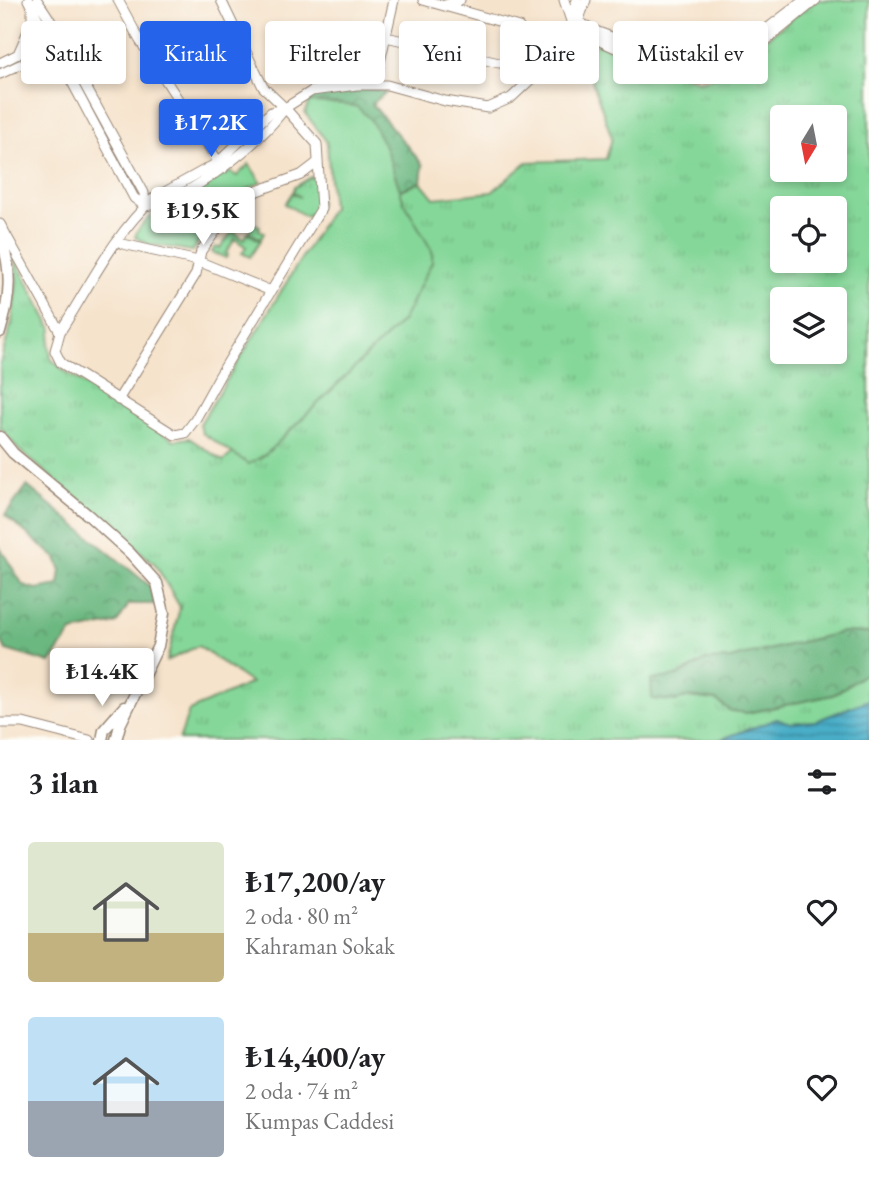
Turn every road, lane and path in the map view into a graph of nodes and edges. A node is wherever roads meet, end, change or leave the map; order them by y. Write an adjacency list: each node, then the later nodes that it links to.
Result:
1 (118, 0): 34 (street)
2 (222, 0): 32 (street)
3 (394, 0): 19 (street)
4 (423, 0): 12 (street)
5 (460, 0): 12 (street)
6 (564, 0): 14 (street)
7 (577, 0): 15 (street)
8 (586, 0): 16 (street)
9 (804, 0): 18 (street)
10 (816, 0): 20 (street)
11 (32, 2): 13 (street); 23 (street)
12 (444, 6): 17 (street)
13 (43, 21)
14 (573, 21)
15 (574, 21)
16 (575, 21)
17 (500, 22)
18 (599, 32)
19 (386, 37): 21 (street); 24 (street)
20 (599, 37)
21 (385, 41)
22 (21, 53): 23 (street)
23 (18, 54): 25 (street)
24 (499, 62)
25 (0, 63)
26 (21, 64): 27 (street)
27 (0, 74)
28 (73, 84): 35 (street)
29 (80, 84): 35 (street)
30 (375, 84): 31 (street); 32 (street)
31 (526, 84)
32 (285, 108): 33 (street); 34 (street)
33 (318, 162): 40 (street); 41 (street)
34 (220, 166): 35 (street)
35 (145, 205): 38 (street)
36 (0, 224): 43 (street)
37 (0, 236): 39 (main road)
38 (118, 240): 40 (street); 43 (street)
39 (3, 253): 42 (main road)
40 (198, 261): 41 (street); 44 (street)
41 (271, 291): 44 (street)
42 (0, 332)
43 (60, 332): 44 (street)
44 (118, 400)
45 (0, 437): 46 (main road)
46 (135, 695): 49 (main road); 50 (main road)
47 (0, 723): 48 (street)
48 (89, 740)
49 (102, 740)
50 (116, 740)

